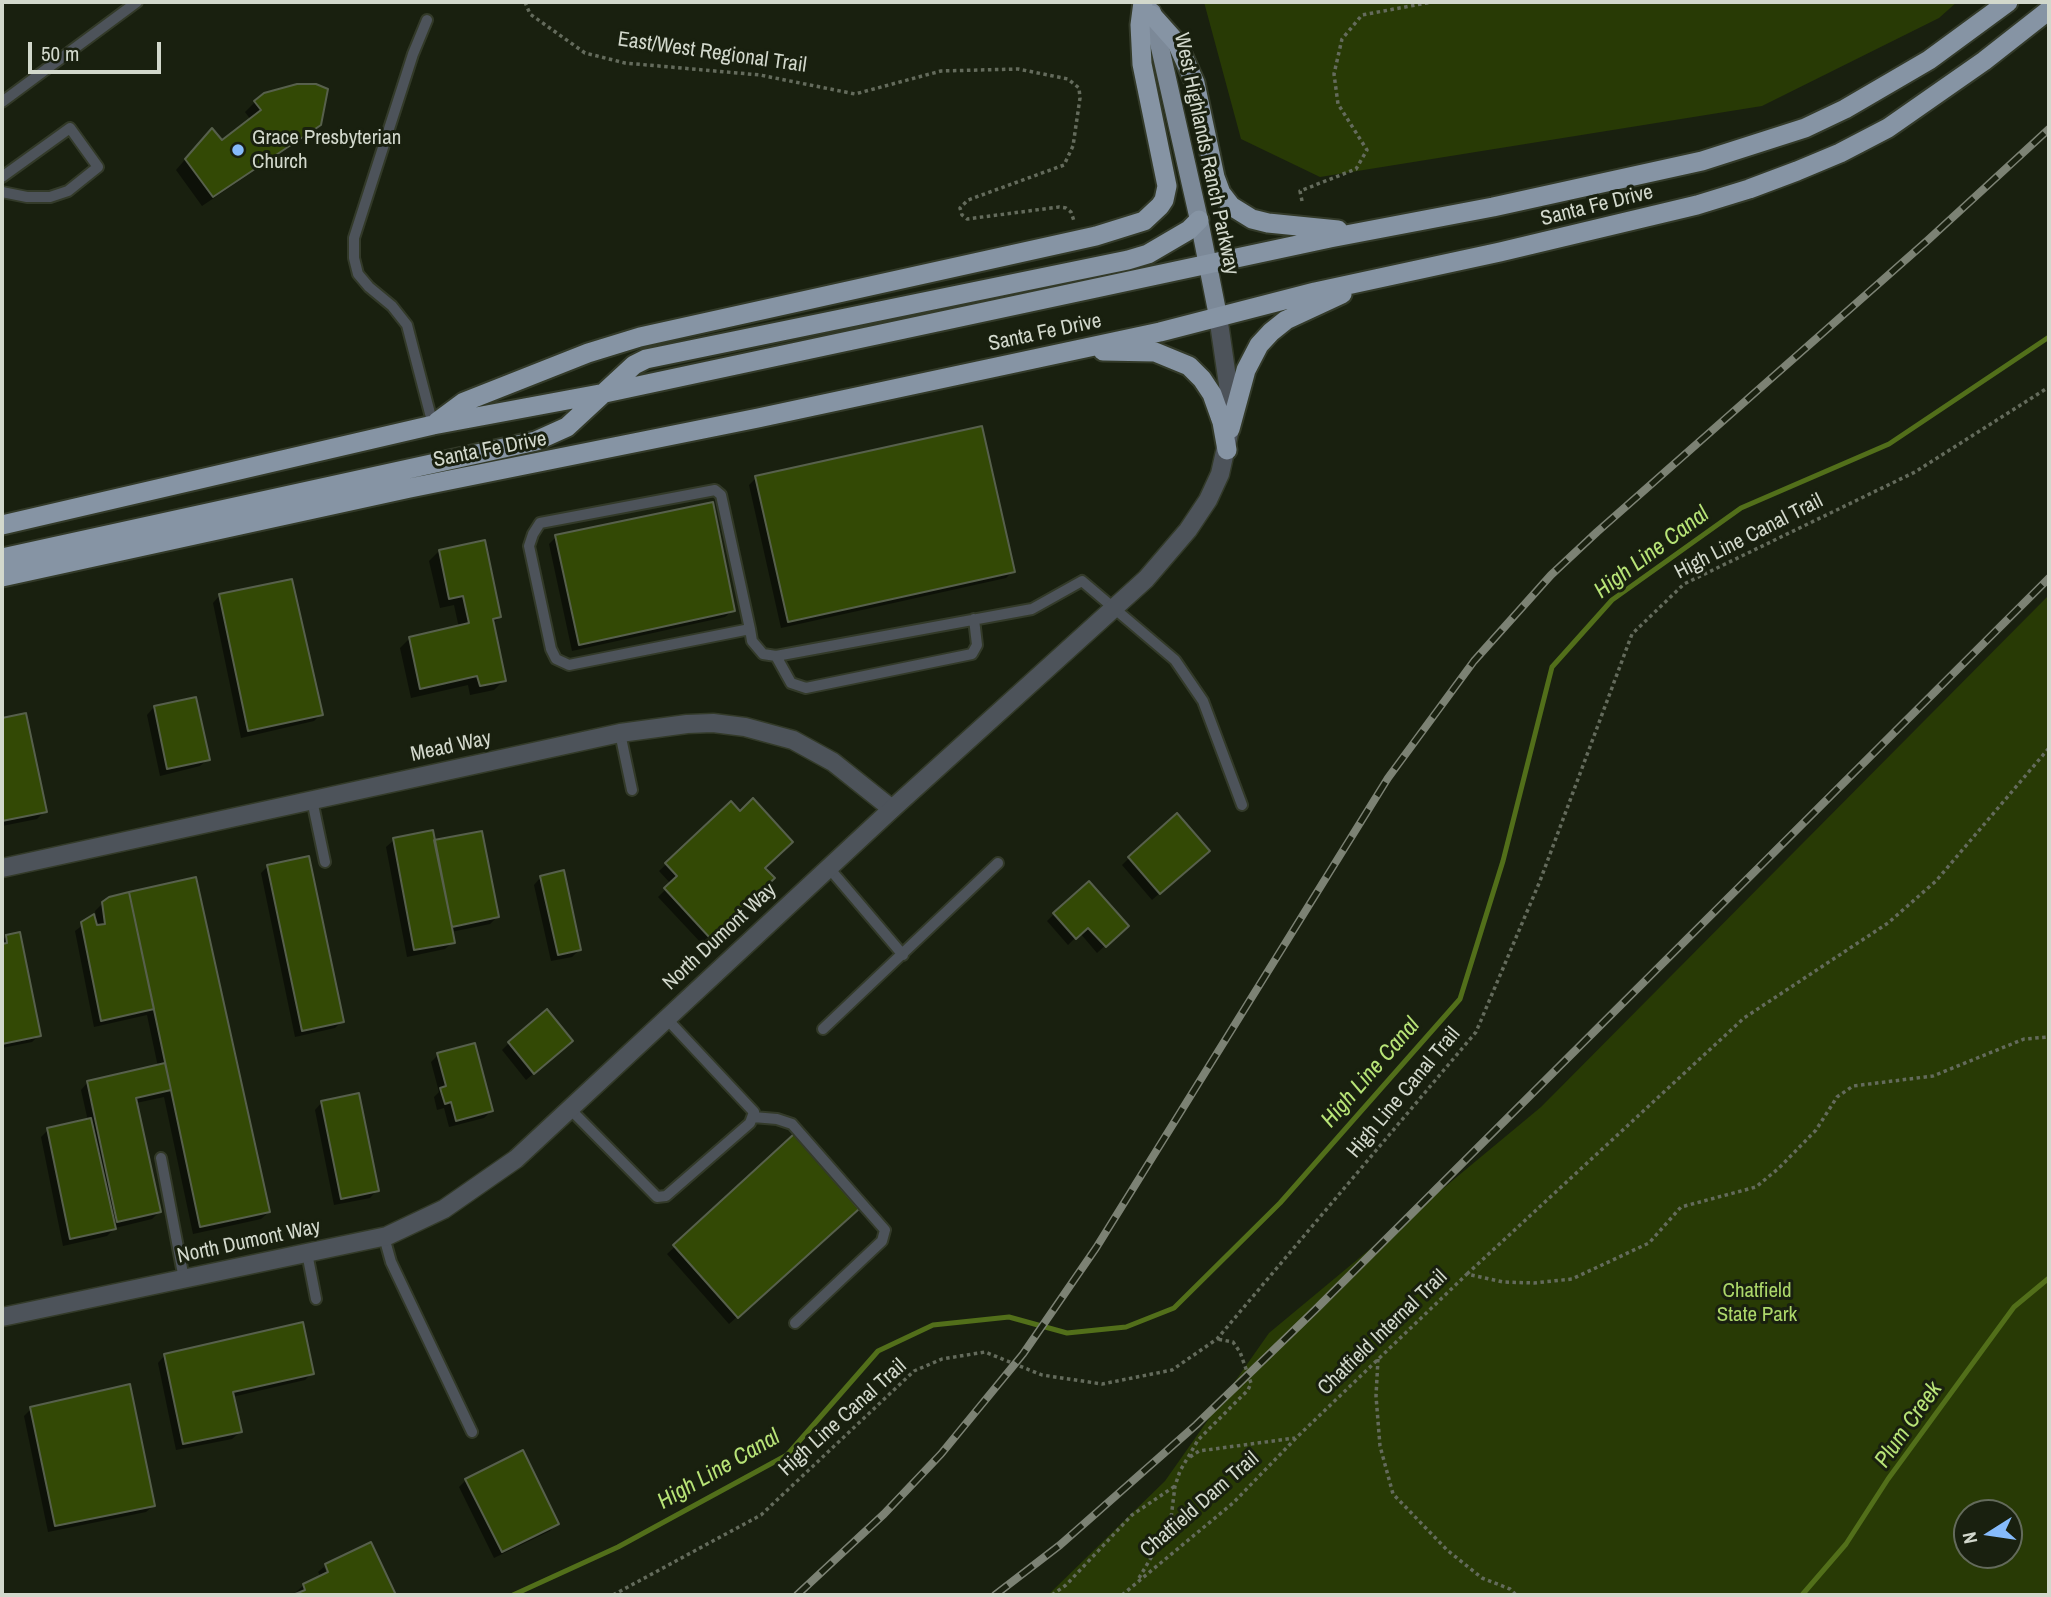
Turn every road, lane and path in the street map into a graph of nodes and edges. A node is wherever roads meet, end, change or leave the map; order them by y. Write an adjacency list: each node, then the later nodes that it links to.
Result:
1 (137, 2): 8 (lane)
2 (525, 2): 13 (path, East/West Regional Trail)
3 (1432, 2): 11 (path)
4 (2008, 2): 14 (highway, Santa Fe Drive)
5 (1148, 6): 12 (main road, West Highlands Ranch Parkway); 14 (highway); 21 (highway)
6 (2049, 10): 16 (highway, Santa Fe Drive)
7 (427, 20): 21 (lane)
8 (2, 102)
9 (2, 177): 10 (lane)
10 (2, 192)
11 (1302, 201)
12 (1199, 220): 15 (main road, West Highlands Ranch Parkway); 20 (highway)
13 (1074, 221)
14 (1367, 231): 15 (highway, Santa Fe Drive)
15 (1208, 264): 17 (main road, West Highlands Ranch Parkway); 20 (highway, Santa Fe Drive)
16 (1386, 276): 17 (highway, Santa Fe Drive); 22 (highway)
17 (1218, 316): 18 (highway, Santa Fe Drive); 22 (street, North Dumont Way)
18 (1071, 350): 23 (highway); 26 (highway, Santa Fe Drive)
19 (2049, 387): 55 (path, High Line Canal Trail)
20 (605, 393): 21 (highway, Santa Fe Drive); 25 (highway)
21 (433, 425): 24 (highway, Santa Fe Drive)
22 (1230, 429): 23 (street, North Dumont Way)
23 (1227, 450): 27 (street, North Dumont Way)
24 (2, 525)
25 (2, 558)
26 (2, 577)
27 (1113, 609): 28 (lane); 35 (lane); 36 (street, North Dumont Way)
28 (974, 619): 30 (lane); 30 (lane)
29 (750, 629): 29 (lane); 30 (lane)
30 (776, 656)
31 (620, 733): 33 (lane); 34 (street, Mead Way); 36 (street, Mead Way)
32 (2049, 748): 50 (path)
33 (632, 790)
34 (312, 800): 37 (lane); 39 (street, Mead Way)
35 (1242, 805)
36 (892, 809): 40 (street, North Dumont Way)
37 (325, 862)
38 (999, 863): 41 (lane)
39 (2, 868)
40 (829, 868): 41 (lane); 42 (street, North Dumont Way)
41 (903, 955): 43 (lane)
42 (666, 1018): 45 (street, North Dumont Way); 46 (lane)
43 (823, 1029)
44 (2049, 1037): 50 (path, Chatfield Internal Trail)
45 (569, 1109): 46 (lane); 48 (street, North Dumont Way)
46 (753, 1117): 54 (lane)
47 (161, 1158): 51 (lane)
48 (384, 1237): 49 (street, North Dumont Way); 57 (lane)
49 (307, 1253): 51 (street, North Dumont Way); 52 (lane)
50 (1467, 1274): 56 (path, Chatfield Internal Trail)
51 (184, 1279): 53 (street, North Dumont Way)
52 (316, 1299)
53 (2, 1318)
54 (795, 1323)
55 (1217, 1339): 59 (path); 62 (path, High Line Canal Trail)
56 (1378, 1359): 58 (path, Chatfield Internal Trail); 65 (path)
57 (472, 1432)
58 (1297, 1437): 59 (path); 61 (path, Chatfield Dam Trail)
59 (1188, 1458): 60 (path)
60 (1175, 1486): 61 (path); 63 (path)
61 (1137, 1581): 64 (path, Chatfield Dam Trail)
62 (613, 1595)
63 (1052, 1595)
64 (1122, 1595)
65 (1516, 1595)

